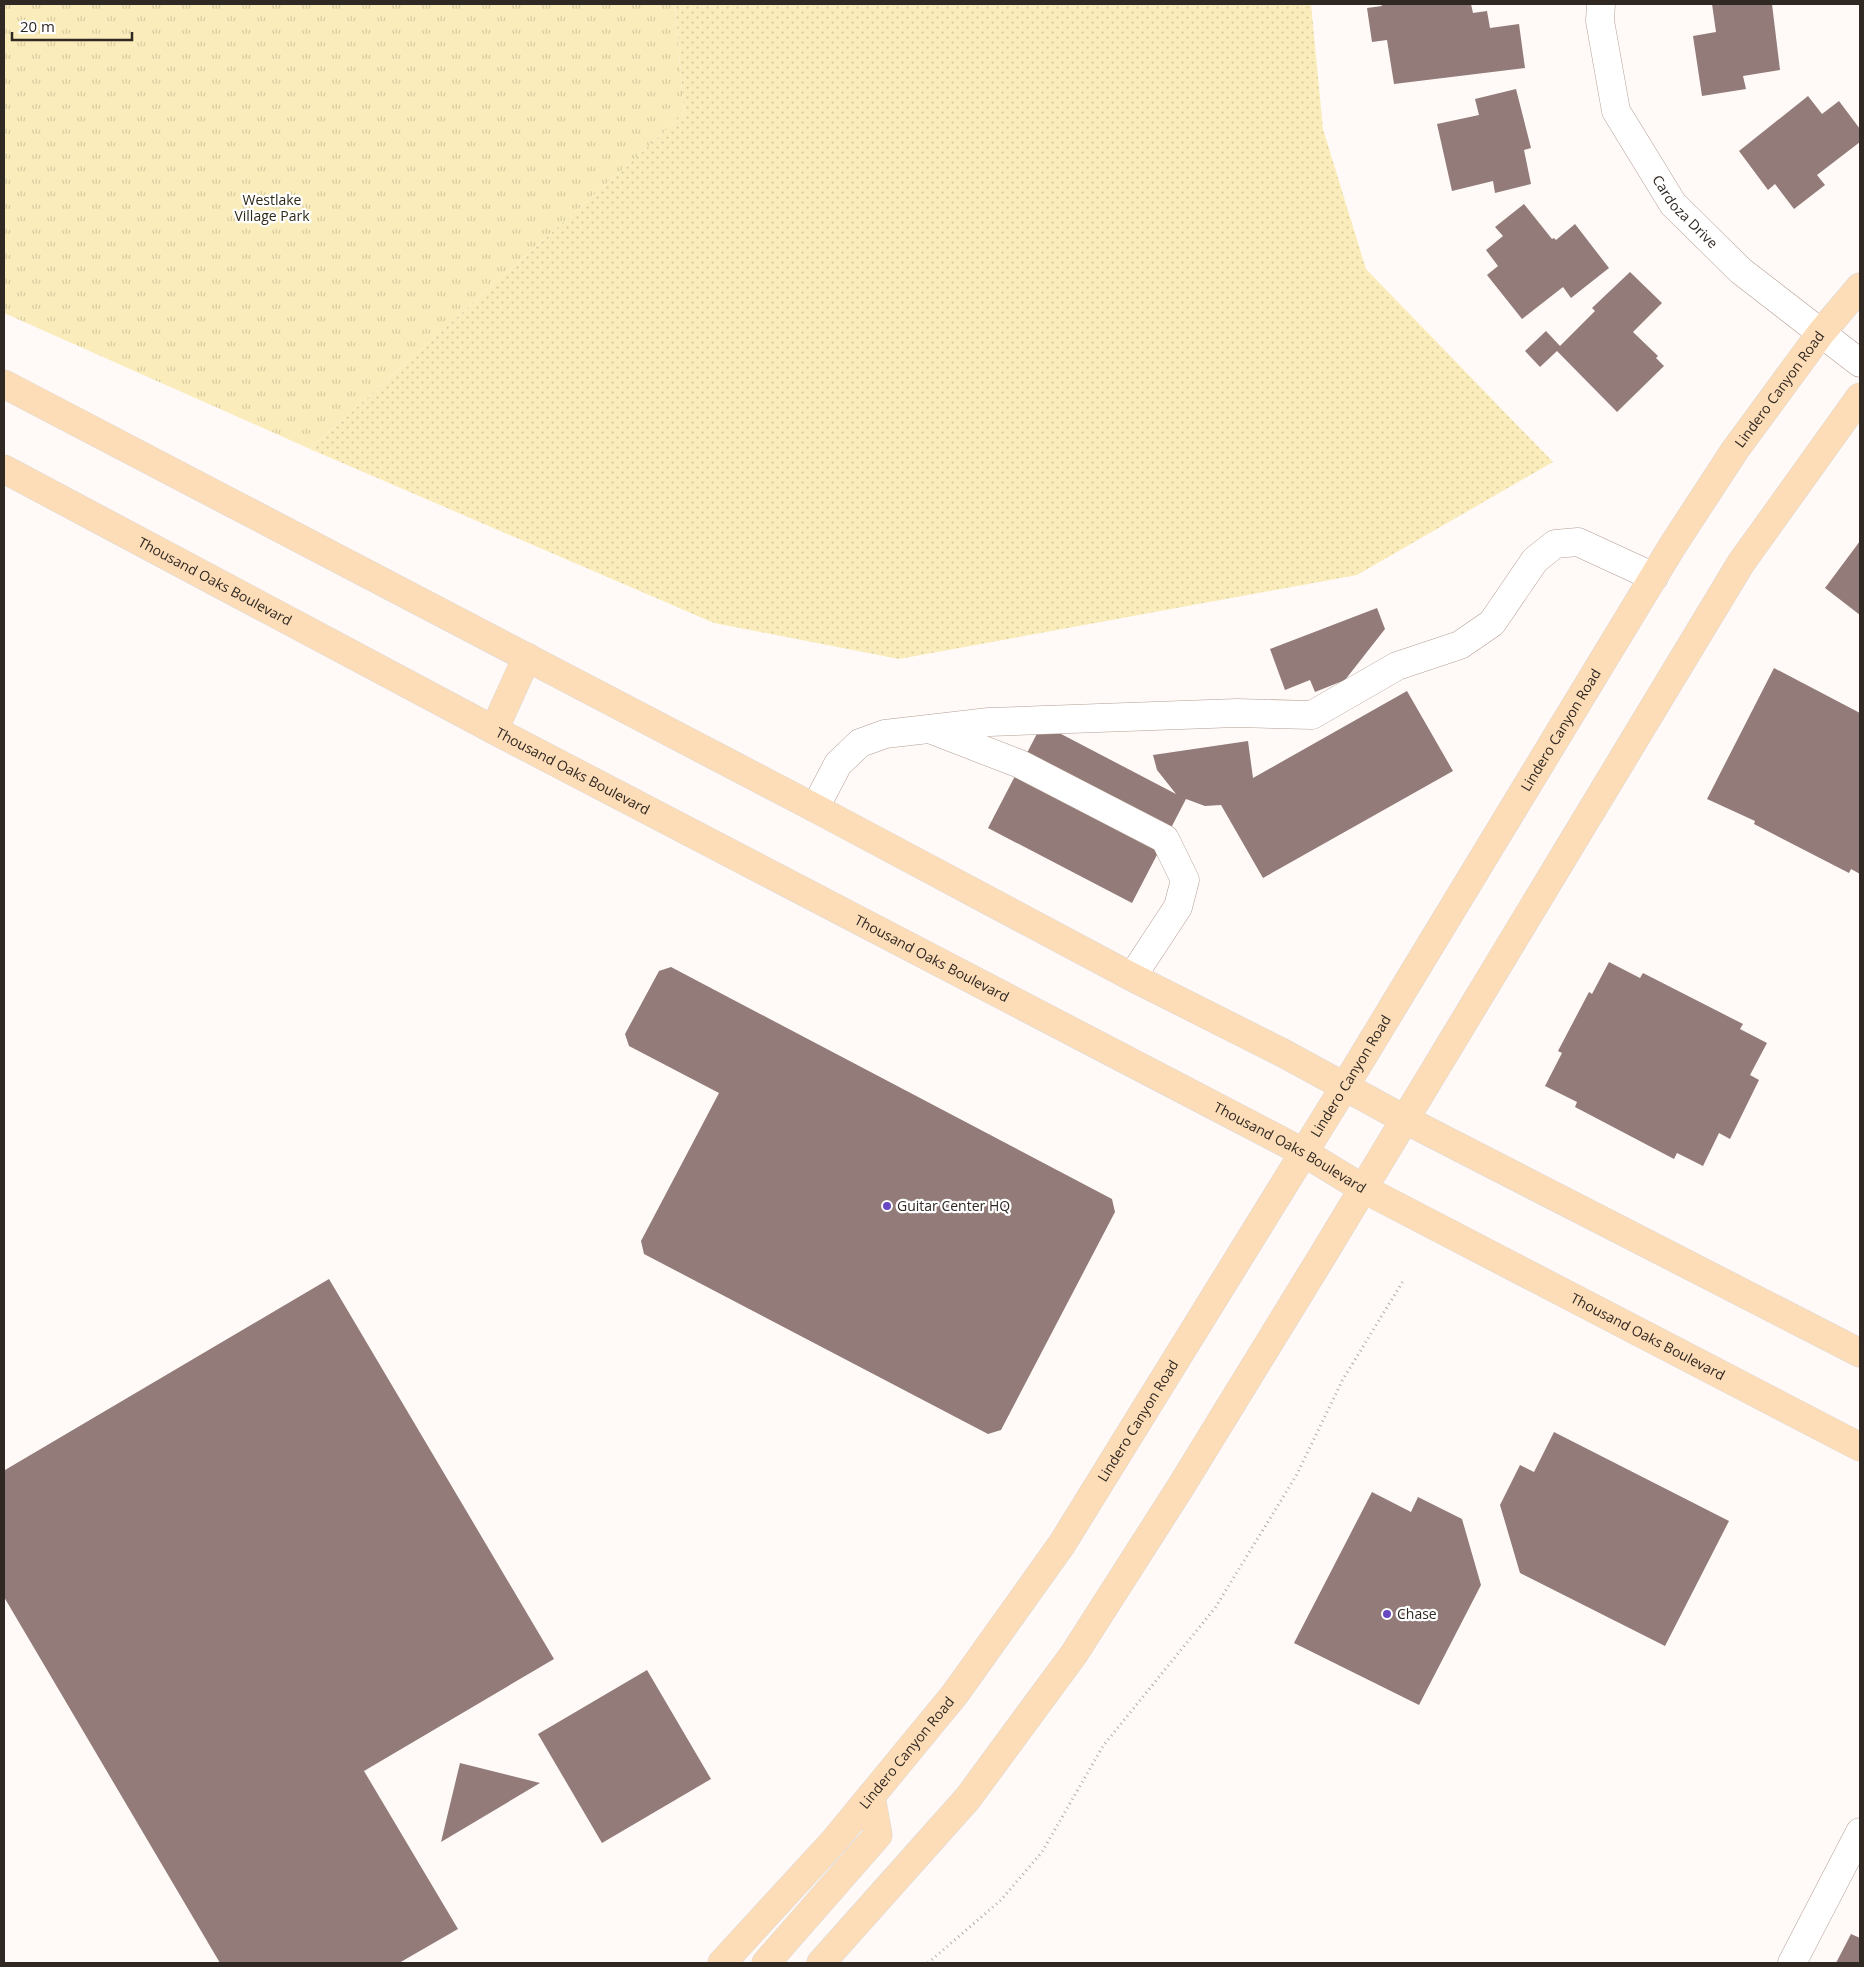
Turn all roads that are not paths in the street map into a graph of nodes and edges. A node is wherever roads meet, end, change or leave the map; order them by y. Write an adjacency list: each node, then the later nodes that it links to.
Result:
1 (1601, 4): 3 (street, Cardoza Drive)
2 (1860, 287): 3 (main road, Lindero Canyon Road)
3 (1821, 333): 4 (street, Cardoza Drive); 8 (main road, Lindero Canyon Road)
4 (1860, 363)
5 (4, 384): 9 (main road)
6 (1860, 397): 15 (main road)
7 (4, 469): 11 (main road, Thousand Oaks Boulevard)
8 (1654, 577): 10 (street); 14 (main road, Lindero Canyon Road)
9 (528, 658): 11 (main road); 12 (main road)
10 (928, 729): 12 (street); 13 (street)
11 (494, 730): 16 (main road, Thousand Oaks Boulevard)
12 (815, 808): 13 (main road)
13 (1132, 977): 14 (main road)
14 (1345, 1086): 15 (main road); 16 (main road, Lindero Canyon Road)
15 (1404, 1119): 17 (main road); 18 (main road)
16 (1303, 1152): 17 (main road, Thousand Oaks Boulevard); 20 (main road, Lindero Canyon Road)
17 (1362, 1188): 19 (main road, Thousand Oaks Boulevard); 25 (main road)
18 (1860, 1353)
19 (1860, 1448)
20 (871, 1796): 23 (main road, Lindero Canyon Road); 24 (main road)
21 (1860, 1832): 22 (street)
22 (1854, 1859): 26 (street)
23 (722, 1963)
24 (766, 1963)
25 (821, 1963)
26 (1792, 1963)

